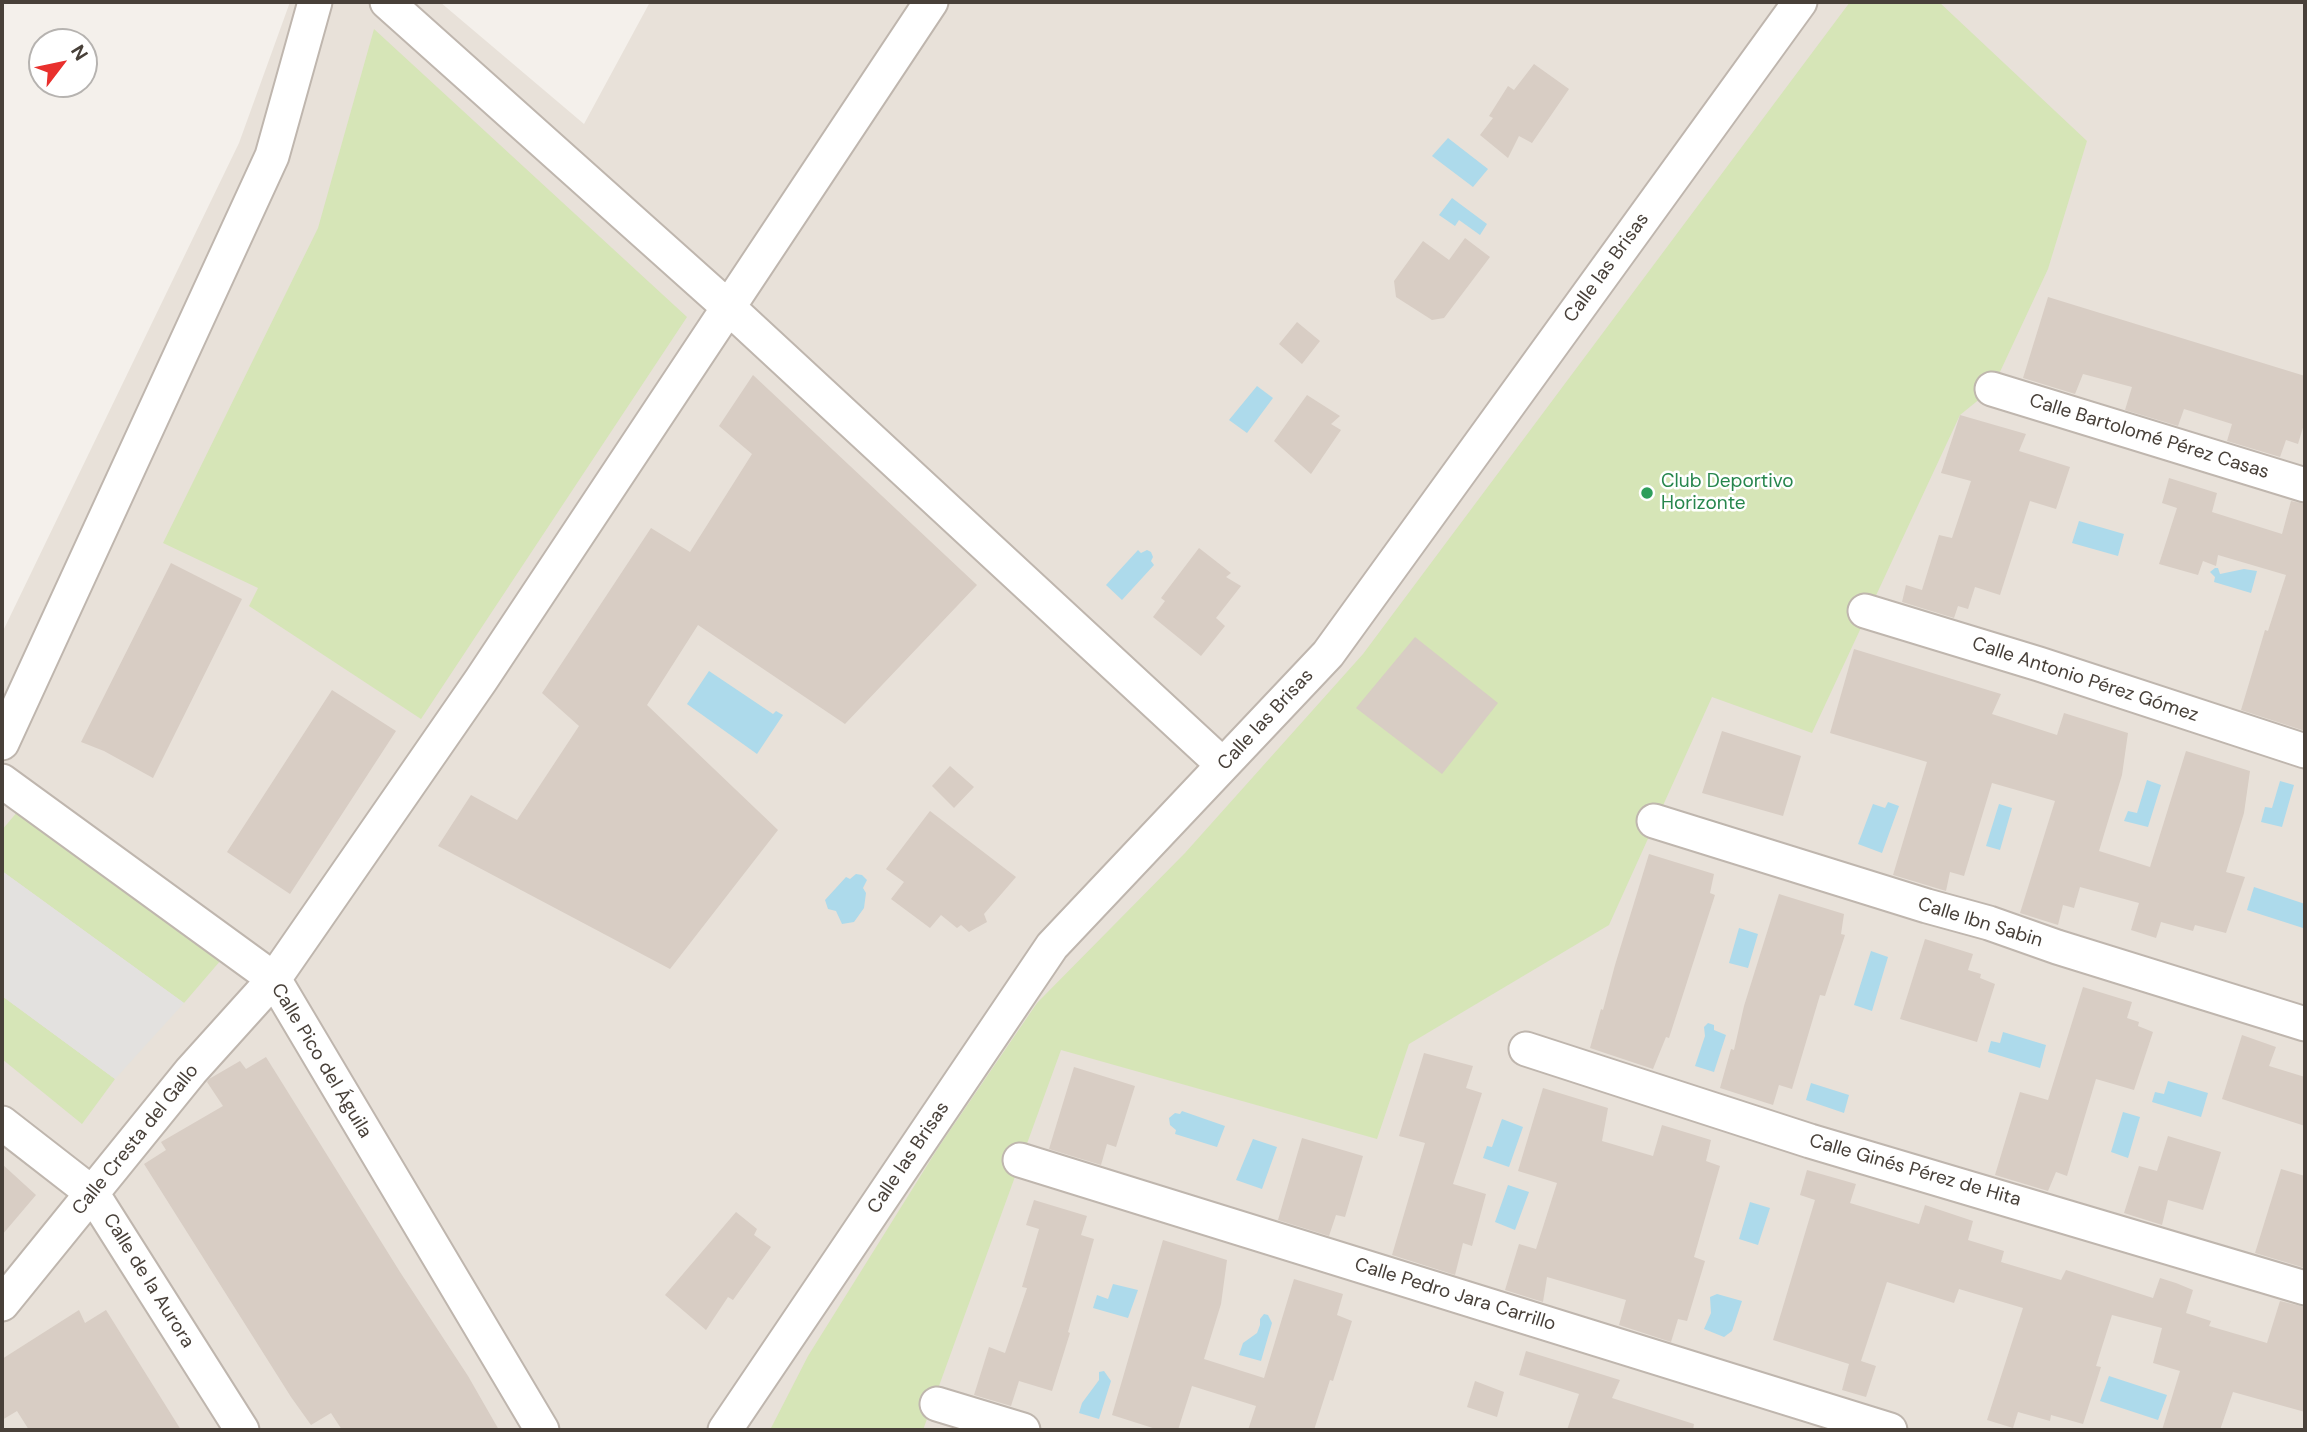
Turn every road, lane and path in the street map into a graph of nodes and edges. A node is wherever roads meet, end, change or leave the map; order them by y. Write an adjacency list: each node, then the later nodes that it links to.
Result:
1 (315, 2): 9 (street)
2 (387, 2): 5 (street)
3 (932, 2): 5 (street, Calle Cresta del Gallo)
4 (1800, 2): 11 (street, Calle las Brisas)
5 (728, 307): 11 (street); 14 (street, Calle Cresta del Gallo)
6 (1992, 389): 7 (street, Calle Bartolomé Pérez Casas)
7 (2305, 485)
8 (1865, 611): 10 (street, Calle Antonio Pérez Gómez)
9 (2, 743)
10 (2305, 751)
11 (1223, 765): 25 (street, Calle las Brisas)
12 (2, 781): 14 (street, Calle Pico del Águila)
13 (1654, 821): 15 (street, Calle Ibn Sabin)
14 (274, 979): 19 (street, Calle Cresta del Gallo); 24 (street, Calle Pico del Águila)
15 (2305, 1024)
16 (1526, 1049): 20 (street, Calle Ginés Pérez de Hita)
17 (2, 1124): 19 (street, Calle de la Aurora)
18 (1020, 1160): 27 (street, Calle Pedro Jara Carrillo)
19 (92, 1192): 21 (street, Calle Cresta del Gallo); 23 (street, Calle de la Aurora)
20 (2305, 1288)
21 (2, 1304)
22 (937, 1404): 26 (street)
23 (243, 1430)
24 (542, 1430)
25 (725, 1430)
26 (1023, 1430)
27 (1890, 1430)

